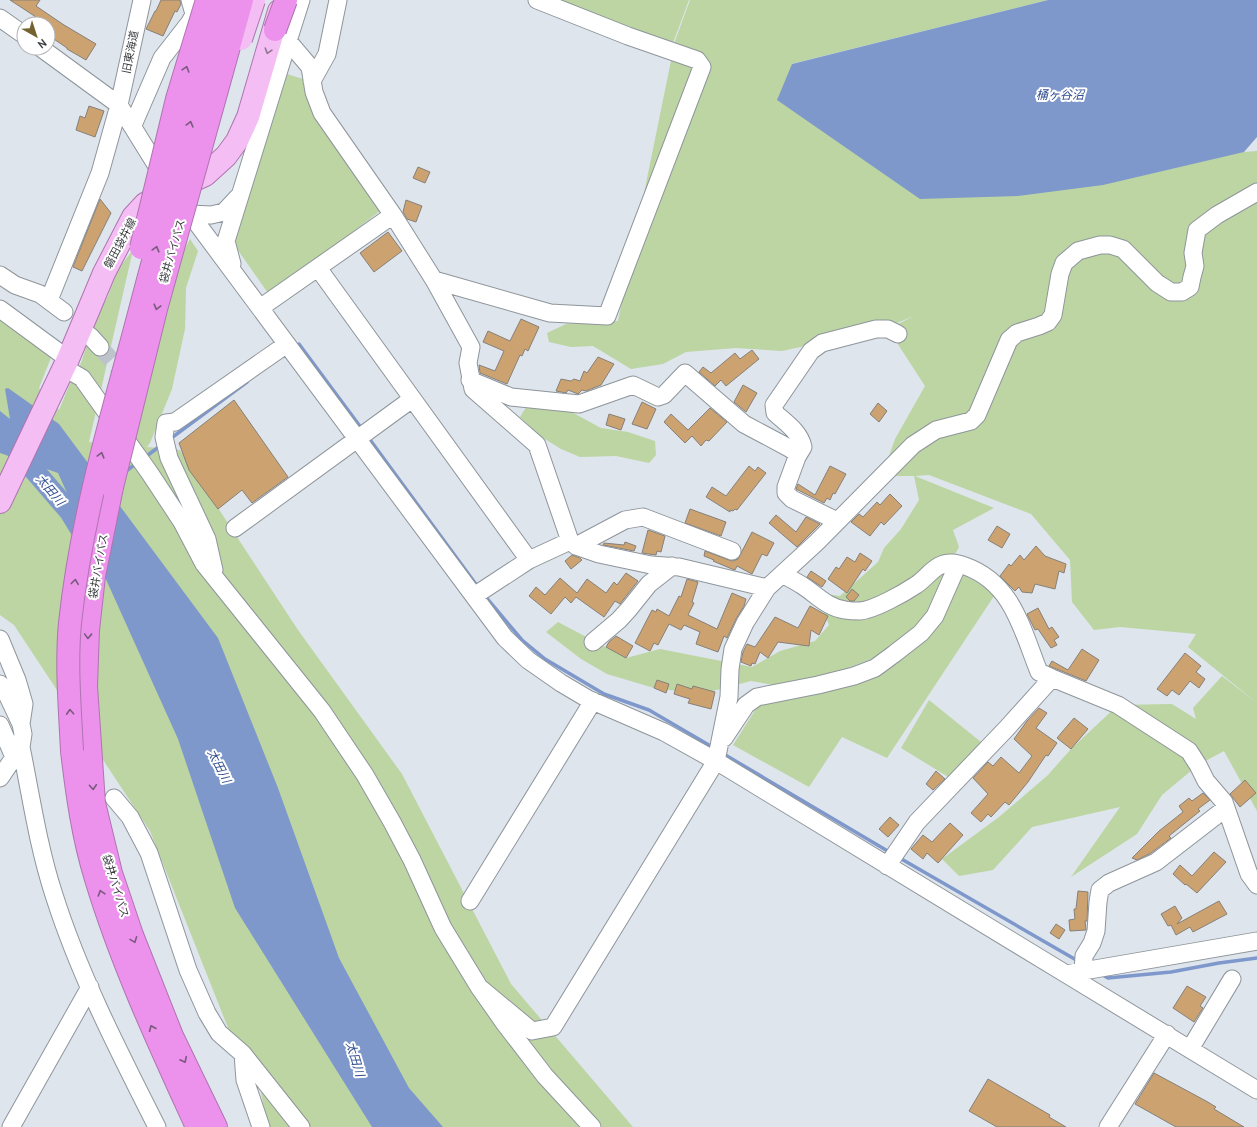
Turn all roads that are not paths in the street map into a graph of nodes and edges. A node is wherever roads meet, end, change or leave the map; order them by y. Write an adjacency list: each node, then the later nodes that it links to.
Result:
1 (142, 0): 15 (street, 旧東海道)
2 (190, 0): 16 (street)
3 (207, 0): 36 (highway, one-way to 3, bridge)
4 (224, 0): 36 (highway, 袋井バイパス, one-way to 4, bridge)
5 (242, 0): 21 (highway, 袋井バイパス, bridge)
6 (254, 0): 21 (main road, bridge)
7 (338, 0): 14 (street)
8 (538, 0): 26 (street)
9 (291, 1): 12 (highway, bridge)
10 (0, 18): 11 (street)
11 (16, 29)
12 (281, 36): 14 (street); 17 (main road, 磐田袋井線)
13 (53, 56): 15 (street)
14 (312, 81): 22 (street)
15 (119, 105): 16 (street); 27 (street, 旧東海道)
16 (133, 125): 18 (street)
17 (239, 147): 18 (main road, 磐田袋井線); 20 (street)
18 (171, 189): 21 (street); 33 (main road, 磐田袋井線)
19 (1257, 192): 40 (street)
20 (238, 197): 21 (street); 24 (street)
21 (186, 215): 24 (street); 59 (highway, 袋井バイパス, one-way to 59, bridge)
22 (393, 215): 23 (street); 26 (street)
23 (318, 268): 28 (street); 35 (street)
24 (235, 274): 28 (street)
25 (0, 275): 27 (street)
26 (434, 280): 34 (street)
27 (49, 300): 30 (street)
28 (260, 308): 32 (street)
29 (0, 309): 33 (street)
30 (64, 312)
31 (898, 334): 38 (street)
32 (287, 344): 37 (street); 49 (street)
33 (63, 367): 39 (main road, 磐田袋井線); 49 (street)
34 (470, 380): 38 (street); 42 (street)
35 (412, 399): 37 (street); 44 (street)
36 (113, 408): 59 (highway, 袋井バイパス, one-way to 36, bridge)
37 (357, 439): 41 (street); 50 (street)
38 (797, 457): 40 (street)
39 (0, 502)
40 (837, 521): 47 (street)
41 (235, 528)
42 (573, 543): 43 (street); 44 (street); 46 (street)
43 (732, 551)
44 (529, 560): 50 (street)
45 (958, 564): 47 (street); 53 (street); 58 (street)
46 (672, 566): 48 (street); 52 (street)
47 (782, 574): 48 (street)
48 (767, 588): 58 (street)
49 (227, 592): 72 (street)
50 (474, 596): 55 (street)
51 (0, 640): 56 (street)
52 (593, 642)
53 (1052, 678): 64 (street); 65 (street)
54 (0, 684): 56 (street)
55 (593, 701): 61 (street); 67 (street)
56 (21, 724): 60 (street)
57 (0, 725): 60 (street)
58 (719, 744): 61 (street)
59 (81, 750): 79 (highway, 袋井バイパス, one-way to 59); 80 (highway, 袋井バイパス, one-way to 80)
60 (17, 752): 62 (street); 71 (street)
61 (716, 761): 65 (street); 72 (street)
62 (0, 778)
63 (114, 798): 75 (street)
64 (1226, 808): 66 (street); 69 (street)
65 (887, 866): 69 (street)
66 (1257, 885)
67 (470, 901)
68 (1257, 941): 69 (street)
69 (1074, 972): 73 (street)
70 (1232, 979): 74 (street)
71 (90, 987): 77 (street); 78 (street)
72 (479, 987): 83 (street)
73 (1167, 1034): 74 (street); 84 (street)
74 (1190, 1049): 76 (street)
75 (243, 1054): 81 (street); 82 (street)
76 (1257, 1090)
77 (11, 1123)
78 (157, 1127)
79 (197, 1127)
80 (216, 1127)
81 (261, 1127)
82 (301, 1127)
83 (592, 1127)
84 (1108, 1127)

